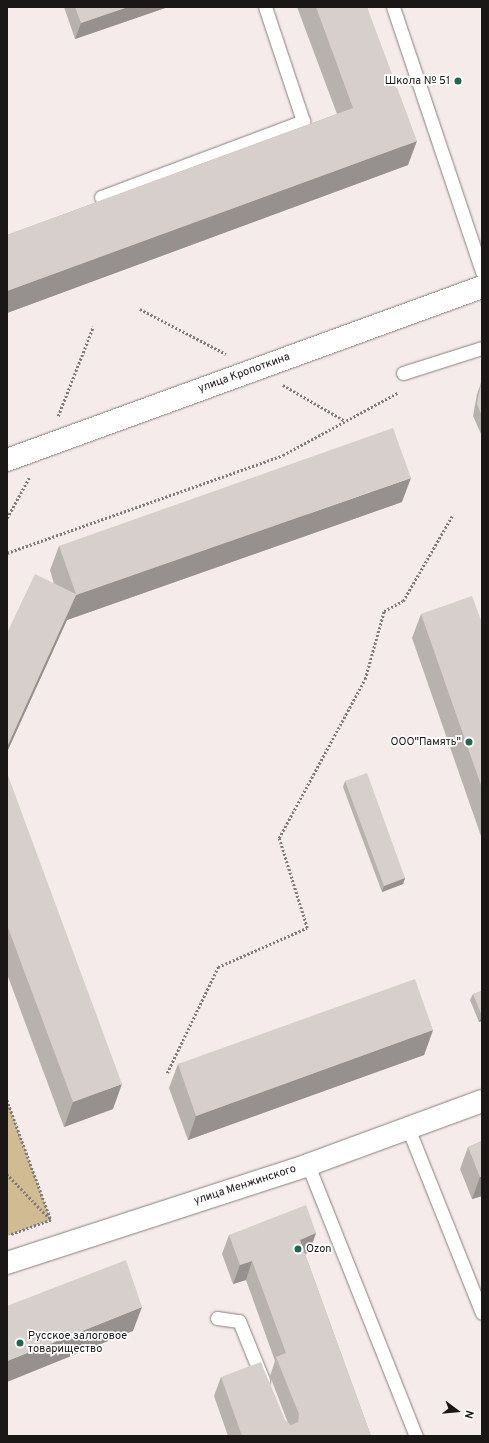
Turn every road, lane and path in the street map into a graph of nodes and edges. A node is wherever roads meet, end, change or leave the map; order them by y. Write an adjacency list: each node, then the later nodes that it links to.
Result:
1 (265, 7): 3 (lane)
2 (393, 7): 4 (lane)
3 (101, 197)
4 (482, 271)
5 (482, 286): 9 (street, улица Кропоткина)
6 (140, 309): 9 (path)
7 (93, 327): 13 (path)
8 (482, 348): 10 (lane)
9 (256, 369): 12 (path); 13 (street, улица Кропоткина)
10 (403, 372)
11 (401, 391): 12 (path)
12 (345, 421): 17 (path)
13 (46, 446): 14 (street, улица Кропоткина); 16 (path)
14 (7, 460)
15 (452, 516): 18 (path)
16 (7, 518)
17 (7, 553)
18 (167, 1073)
19 (7, 1100): 24 (path)
20 (482, 1101): 21 (street, улица Менжинского)
21 (408, 1128): 22 (street, улица Менжинского); 27 (lane)
22 (308, 1165): 26 (street, улица Менжинского); 30 (lane)
23 (7, 1174): 24 (path)
24 (51, 1220): 25 (path)
25 (7, 1236)
26 (7, 1263)
27 (482, 1313)
28 (217, 1318): 29 (lane)
29 (268, 1393)
30 (416, 1436)

